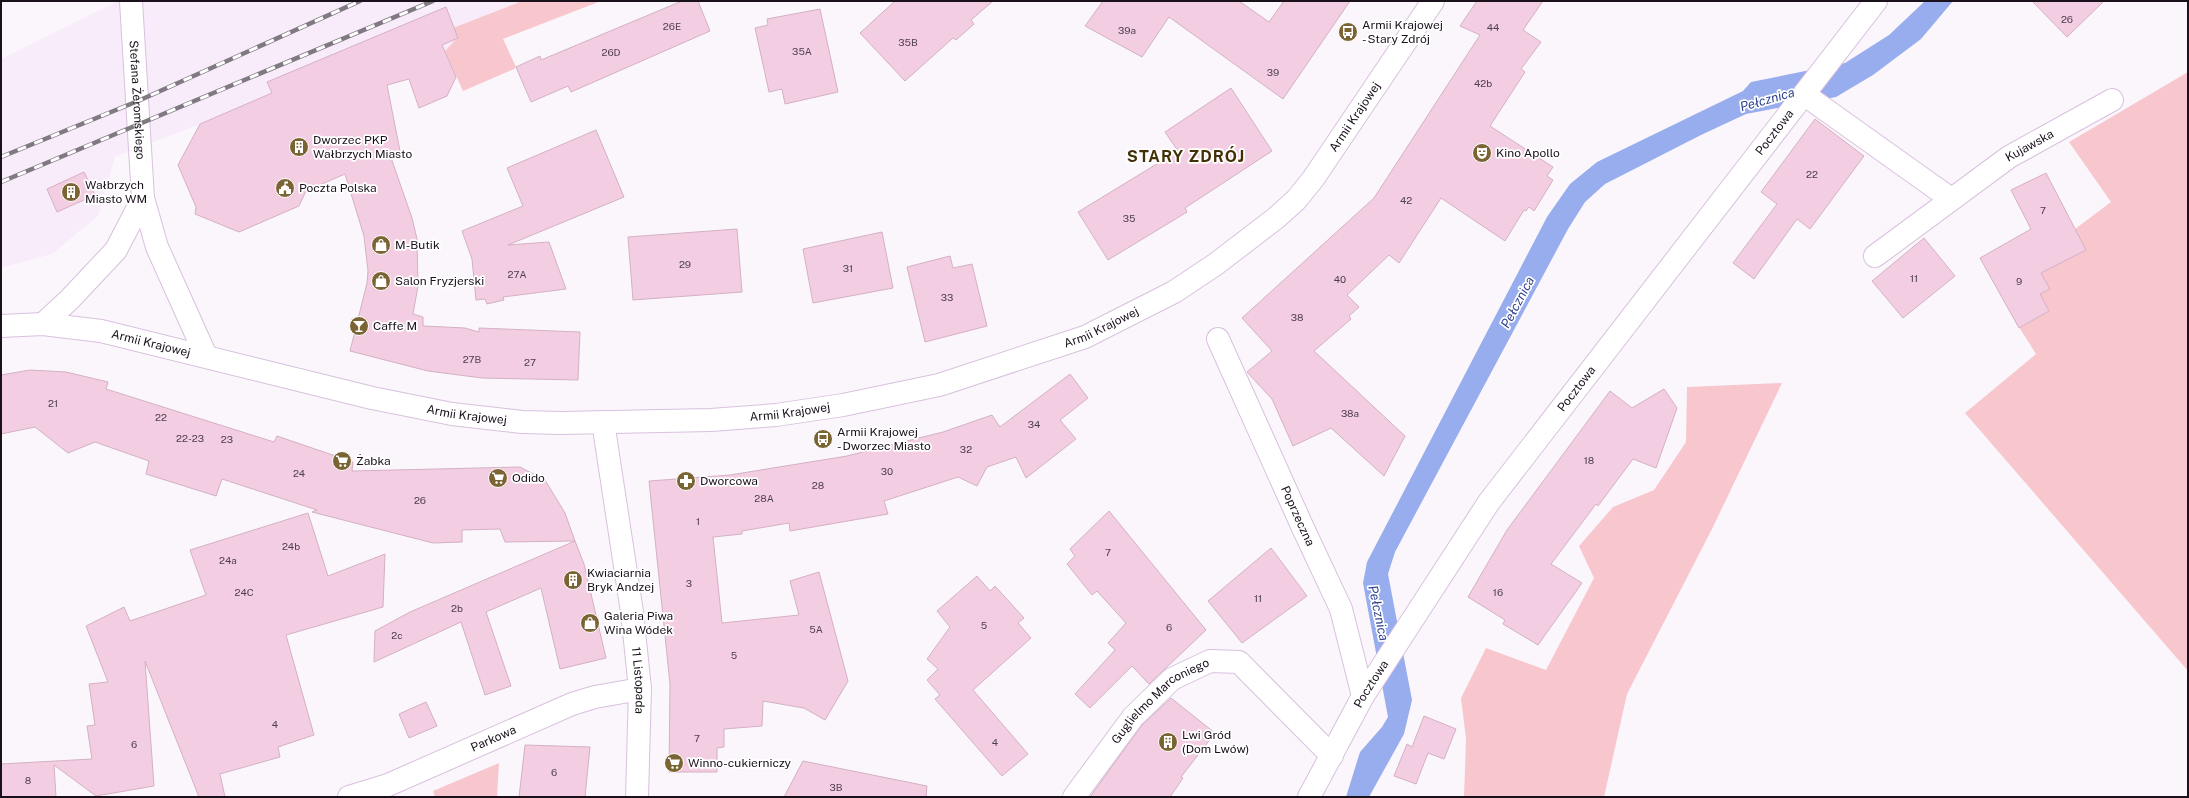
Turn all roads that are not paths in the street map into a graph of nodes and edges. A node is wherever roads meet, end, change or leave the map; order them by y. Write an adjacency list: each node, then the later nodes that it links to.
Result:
1 (131, 1): 6 (main road, Stefana Żeromskiego)
2 (1433, 1): 13 (main road, Armii Krajowej)
3 (1876, 1): 4 (main road, Pocztowa)
4 (1805, 95): 7 (main road); 15 (main road, Pocztowa)
5 (2112, 100): 7 (main road, Kujawska)
6 (143, 198): 9 (main road); 12 (main road, Stefana Żeromskiego)
7 (1951, 199): 8 (main road, Kujawska)
8 (1875, 256)
9 (43, 324): 10 (main road, Armii Krajowej); 12 (main road, Armii Krajowej)
10 (1, 326)
11 (1218, 340): 15 (main road, Poprzeczna)
12 (206, 356): 13 (main road, Armii Krajowej)
13 (604, 422): 14 (main road, 11 Listopada)
14 (640, 689): 17 (main road, Parkowa); 18 (main road, 11 Listopada)
15 (1368, 690): 16 (main road, Pocztowa)
16 (1332, 756): 19 (main road, Guglielmo Marconiego); 20 (main road, Pocztowa)
17 (349, 797)
18 (637, 797)
19 (1074, 797)
20 (1309, 797)

